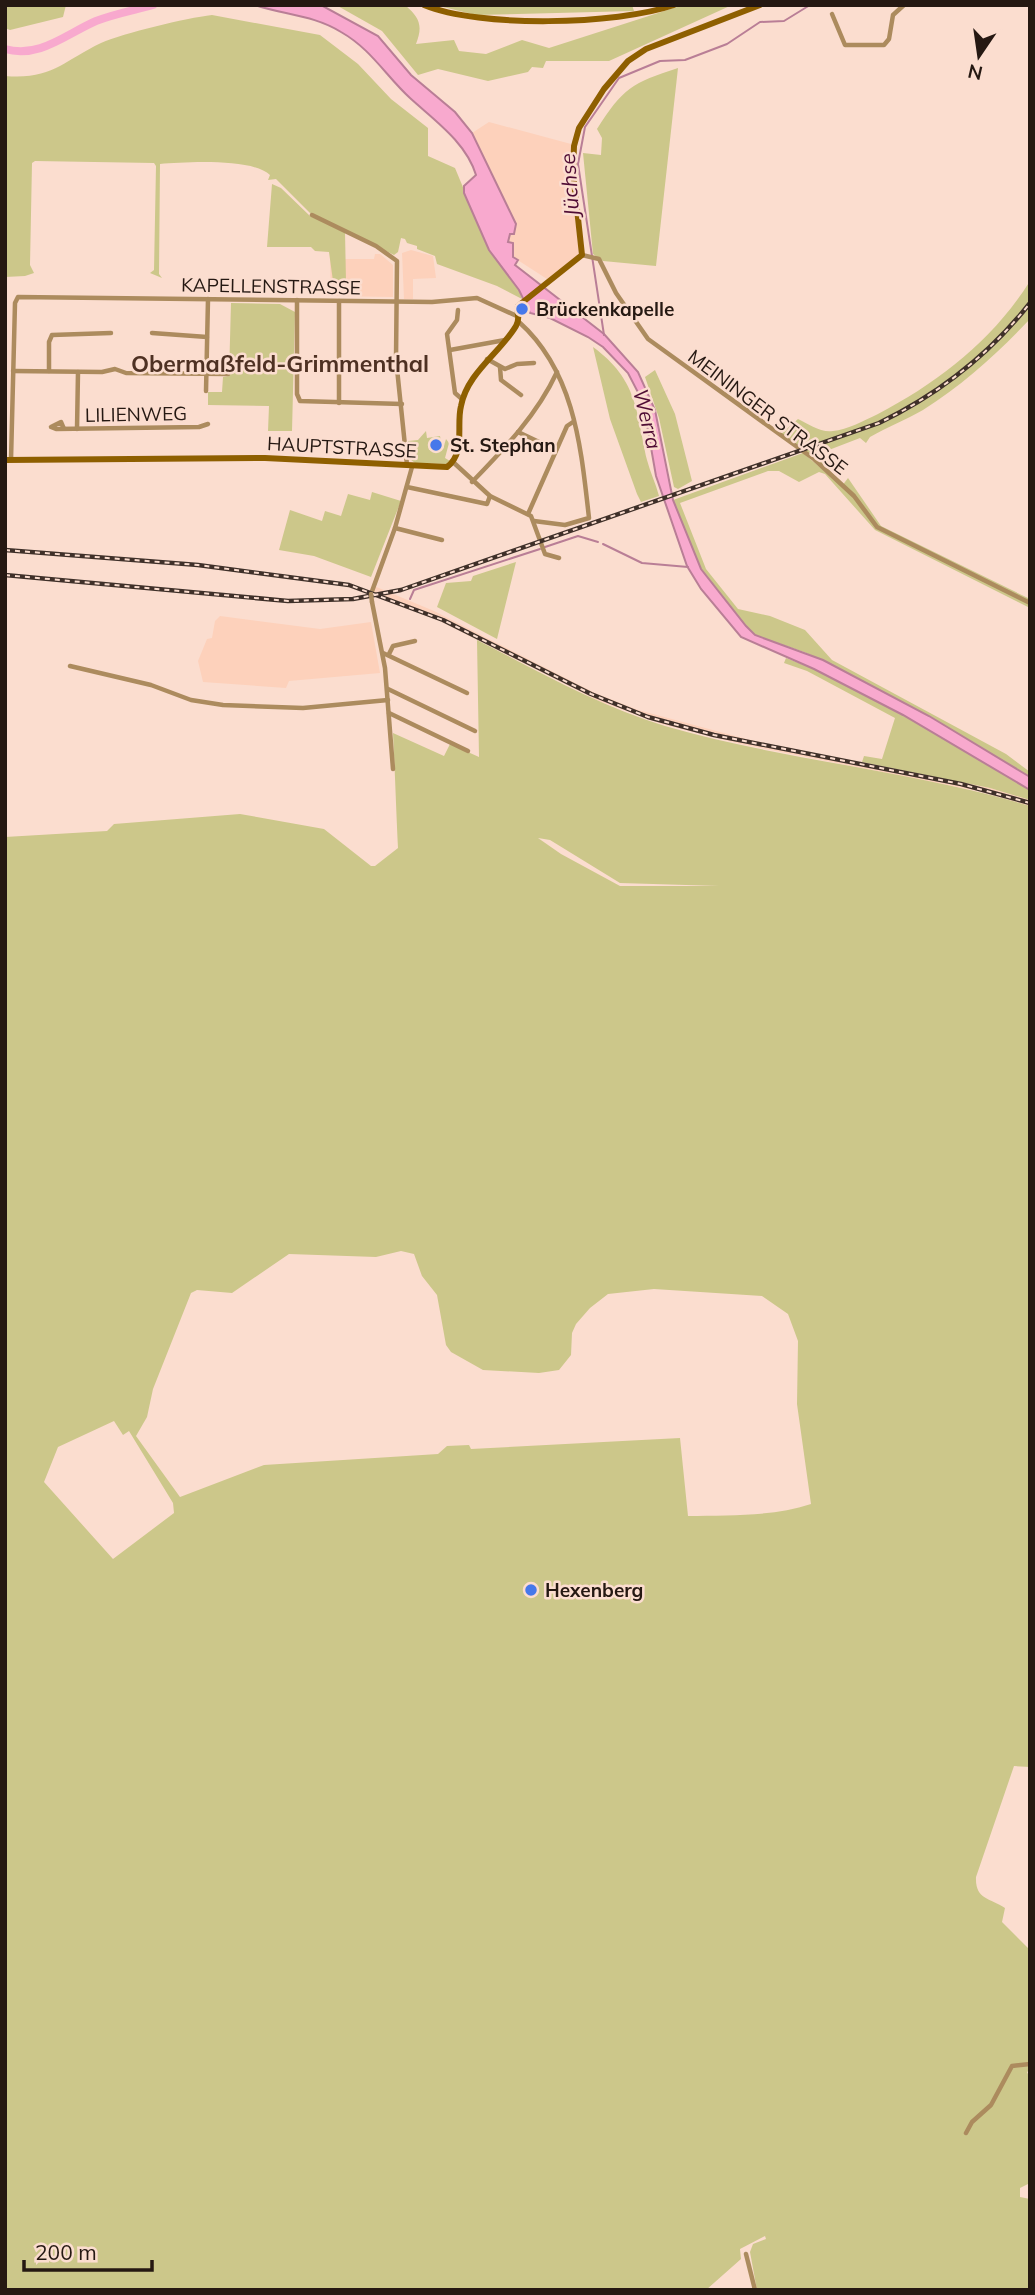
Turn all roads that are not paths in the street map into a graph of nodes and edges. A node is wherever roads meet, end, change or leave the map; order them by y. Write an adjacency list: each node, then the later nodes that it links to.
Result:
1 (424, 5): 2 (main road)
2 (674, 5)
3 (760, 5): 7 (main road)
4 (904, 5): 5 (street)
5 (832, 14)
6 (312, 215): 11 (street)
7 (588, 256): 13 (main road); 51 (street, MEININGER STRASSE)
8 (208, 299): 9 (street, KAPELLENSTRASSE); 16 (street); 22 (street, KAPELLENSTRASSE)
9 (297, 300): 10 (street, KAPELLENSTRASSE); 32 (street)
10 (339, 301): 11 (street, KAPELLENSTRASSE); 32 (street)
11 (398, 302): 13 (street, KAPELLENSTRASSE); 33 (street)
12 (458, 310): 18 (street)
13 (519, 320): 17 (main road); 25 (street)
14 (111, 333): 23 (street)
15 (152, 333): 16 (street)
16 (207, 337): 26 (street)
17 (505, 340): 18 (street); 19 (main road)
18 (450, 350): 31 (street)
19 (488, 359): 21 (street); 31 (main road)
20 (534, 363): 21 (street)
21 (503, 368): 28 (street); 30 (street)
22 (13, 371): 23 (street); 40 (street)
23 (49, 371): 24 (street)
24 (78, 372): 26 (street); 37 (street)
25 (557, 372): 34 (street); 38 (street)
26 (206, 374): 27 (street); 29 (street)
27 (228, 374)
28 (514, 375)
29 (206, 391)
30 (521, 396)
31 (463, 400): 41 (main road)
32 (338, 403): 33 (street)
33 (402, 404): 42 (street)
34 (573, 422): 39 (street); 47 (street)
35 (208, 424): 37 (street, LILIENWEG)
36 (64, 429): 37 (street, LILIENWEG)
37 (77, 429)
38 (518, 432): 39 (street); 43 (street)
39 (556, 450): 46 (street)
40 (8, 460): 42 (main road, HAUPTSTRASSE)
41 (453, 462): 42 (main road, HAUPTSTRASSE); 43 (street)
42 (410, 466): 44 (street)
43 (472, 482): 45 (street)
44 (407, 487): 45 (street); 48 (street)
45 (490, 496): 46 (street)
46 (528, 513): 47 (street)
47 (534, 521): 50 (street)
48 (395, 528): 49 (street); 53 (street, bridge)
49 (442, 540)
50 (559, 558)
51 (1030, 603)
52 (415, 641): 53 (street)
53 (386, 654): 55 (street); 56 (street)
54 (70, 666): 57 (street)
55 (388, 689): 57 (street); 59 (street)
56 (467, 693)
57 (388, 701): 58 (street)
58 (388, 713): 60 (street); 61 (street)
59 (475, 731)
60 (468, 751)
61 (393, 769)
62 (1030, 2064): 63 (street)
63 (966, 2133)
64 (746, 2254): 65 (street)
65 (755, 2290)

